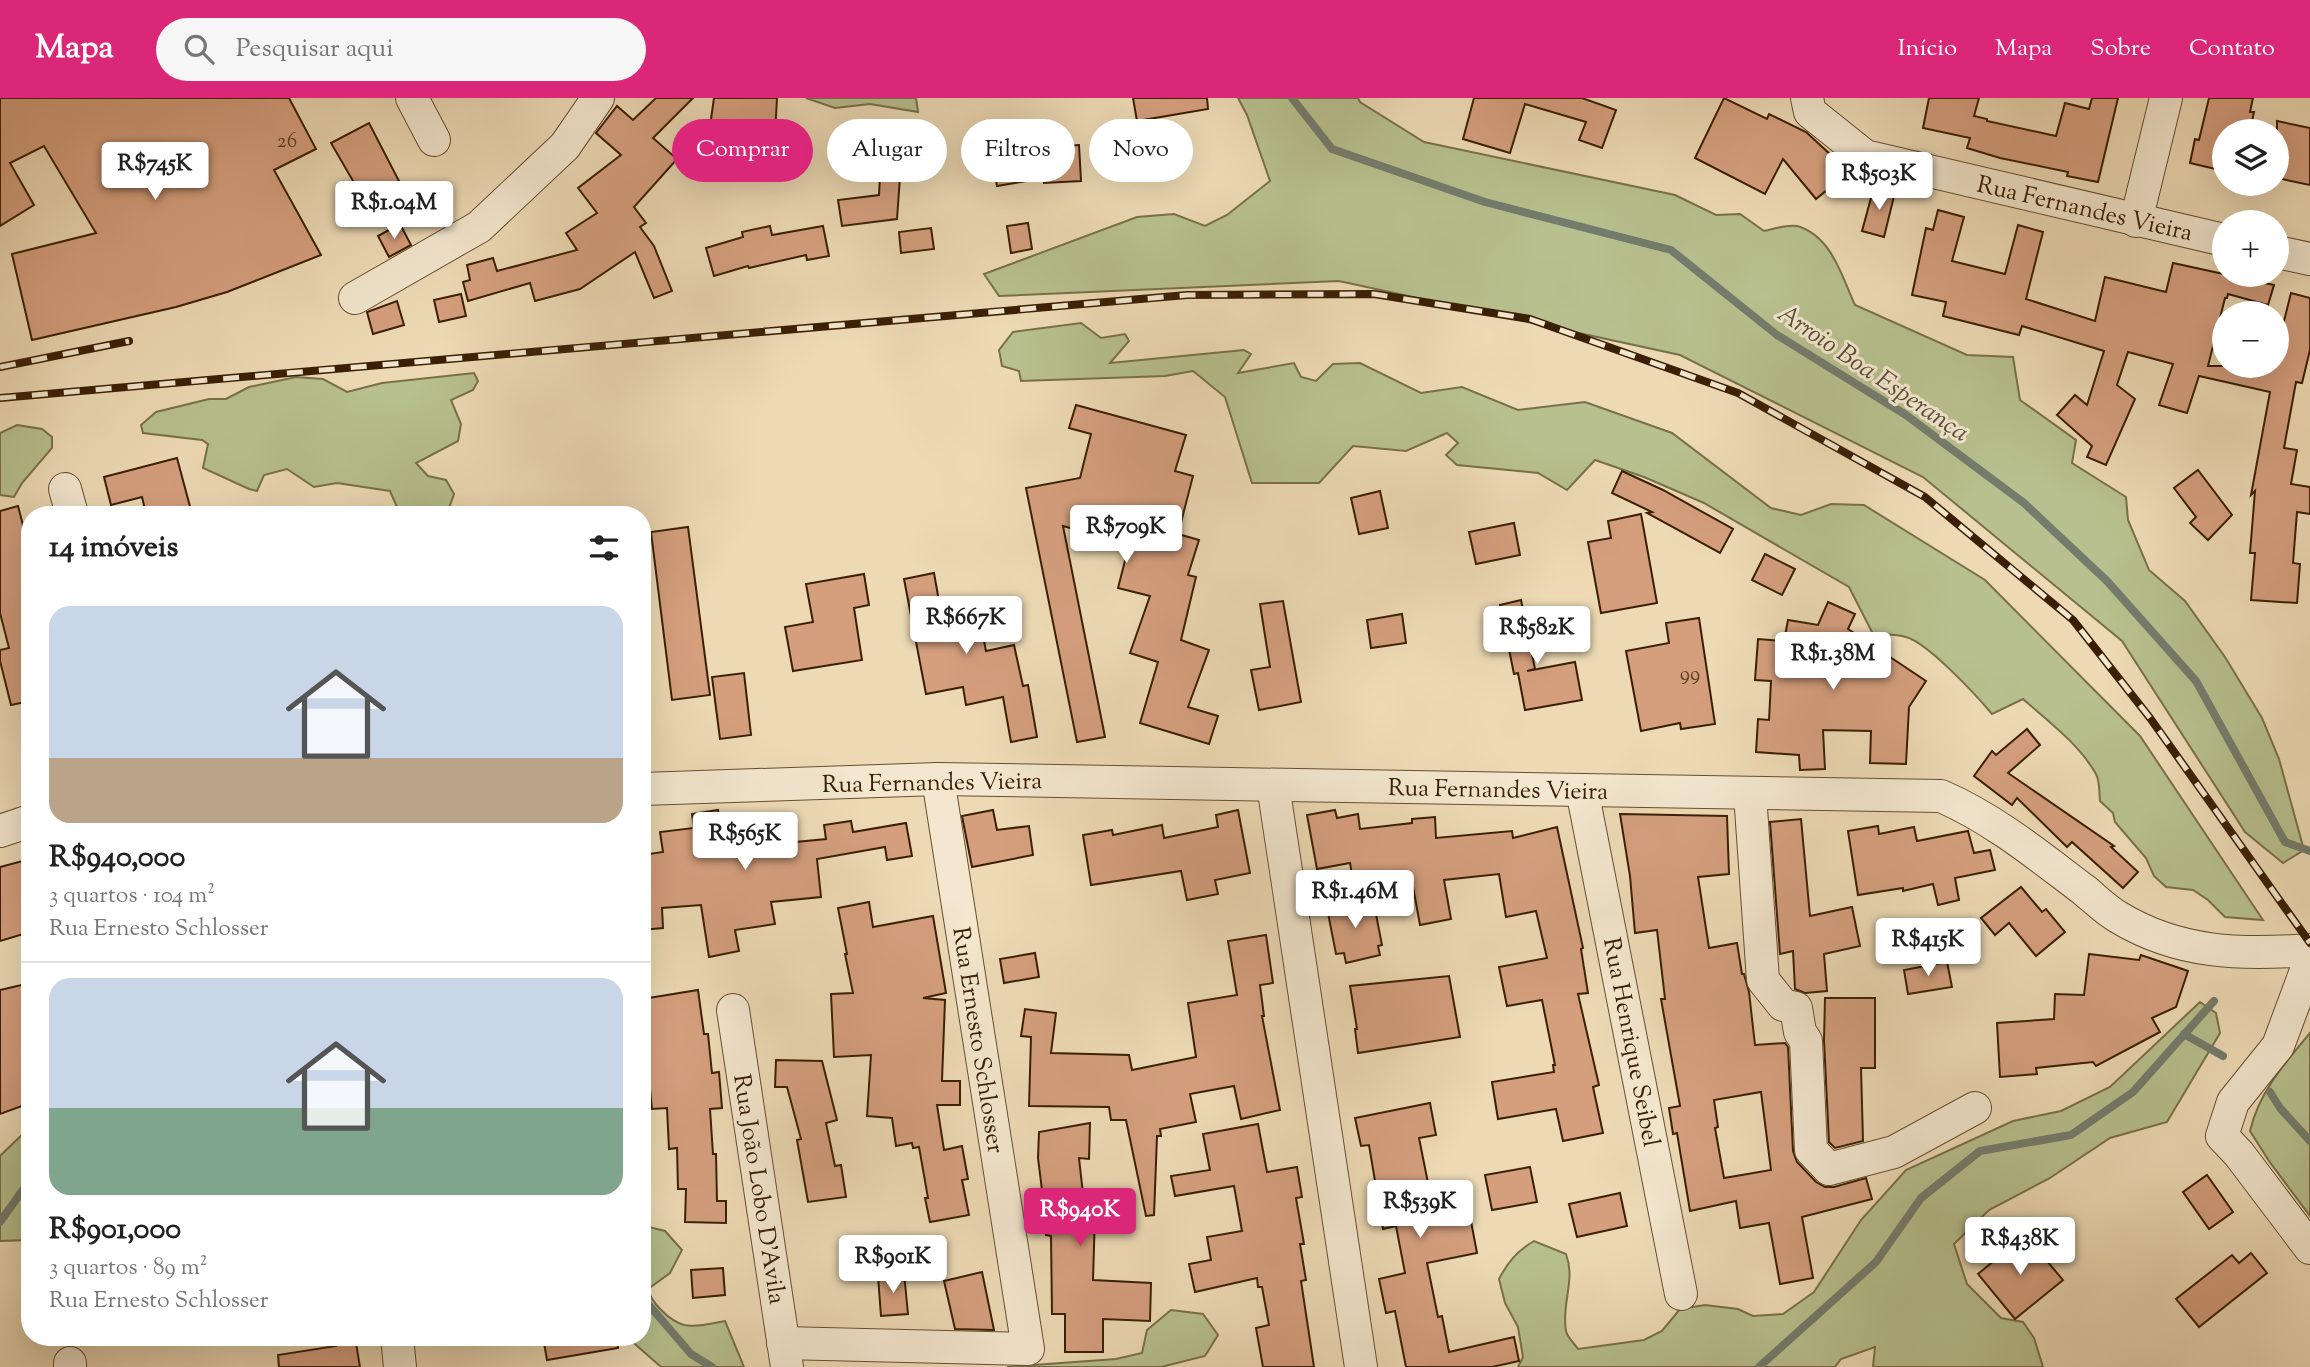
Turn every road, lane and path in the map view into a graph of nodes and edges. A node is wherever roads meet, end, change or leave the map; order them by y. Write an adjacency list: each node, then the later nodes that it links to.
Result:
1 (412, 98): 5 (street)
2 (598, 98): 10 (street)
3 (1807, 98): 6 (street, Rua Fernandes Vieira)
4 (2165, 98): 6 (street)
5 (434, 140)
6 (2136, 221): 7 (street, Rua Fernandes Vieira)
7 (2212, 237)
8 (2289, 254): 9 (street)
9 (2310, 259)
10 (355, 298)
11 (938, 779): 12 (street, Rua Fernandes Vieira); 13 (street, Rua Fernandes Vieira); 25 (street, Rua Ernesto Schlosser)
12 (1273, 785): 14 (street, Rua Fernandes Vieira); 27 (street)
13 (651, 789)
14 (1582, 790): 15 (street, Rua Fernandes Vieira); 23 (street, Rua Henrique Seibel)
15 (1750, 794): 18 (street, Rua Fernandes Vieira); 21 (street)
16 (21, 824): 17 (street)
17 (0, 831)
18 (2310, 950)
19 (2310, 960): 22 (street)
20 (733, 1010): 25 (street, Rua João Lobo D'Avila)
21 (1975, 1108)
22 (2310, 1248)
23 (1681, 1294)
24 (398, 1346): 26 (street)
25 (785, 1355)
26 (400, 1367)
27 (1361, 1367)

